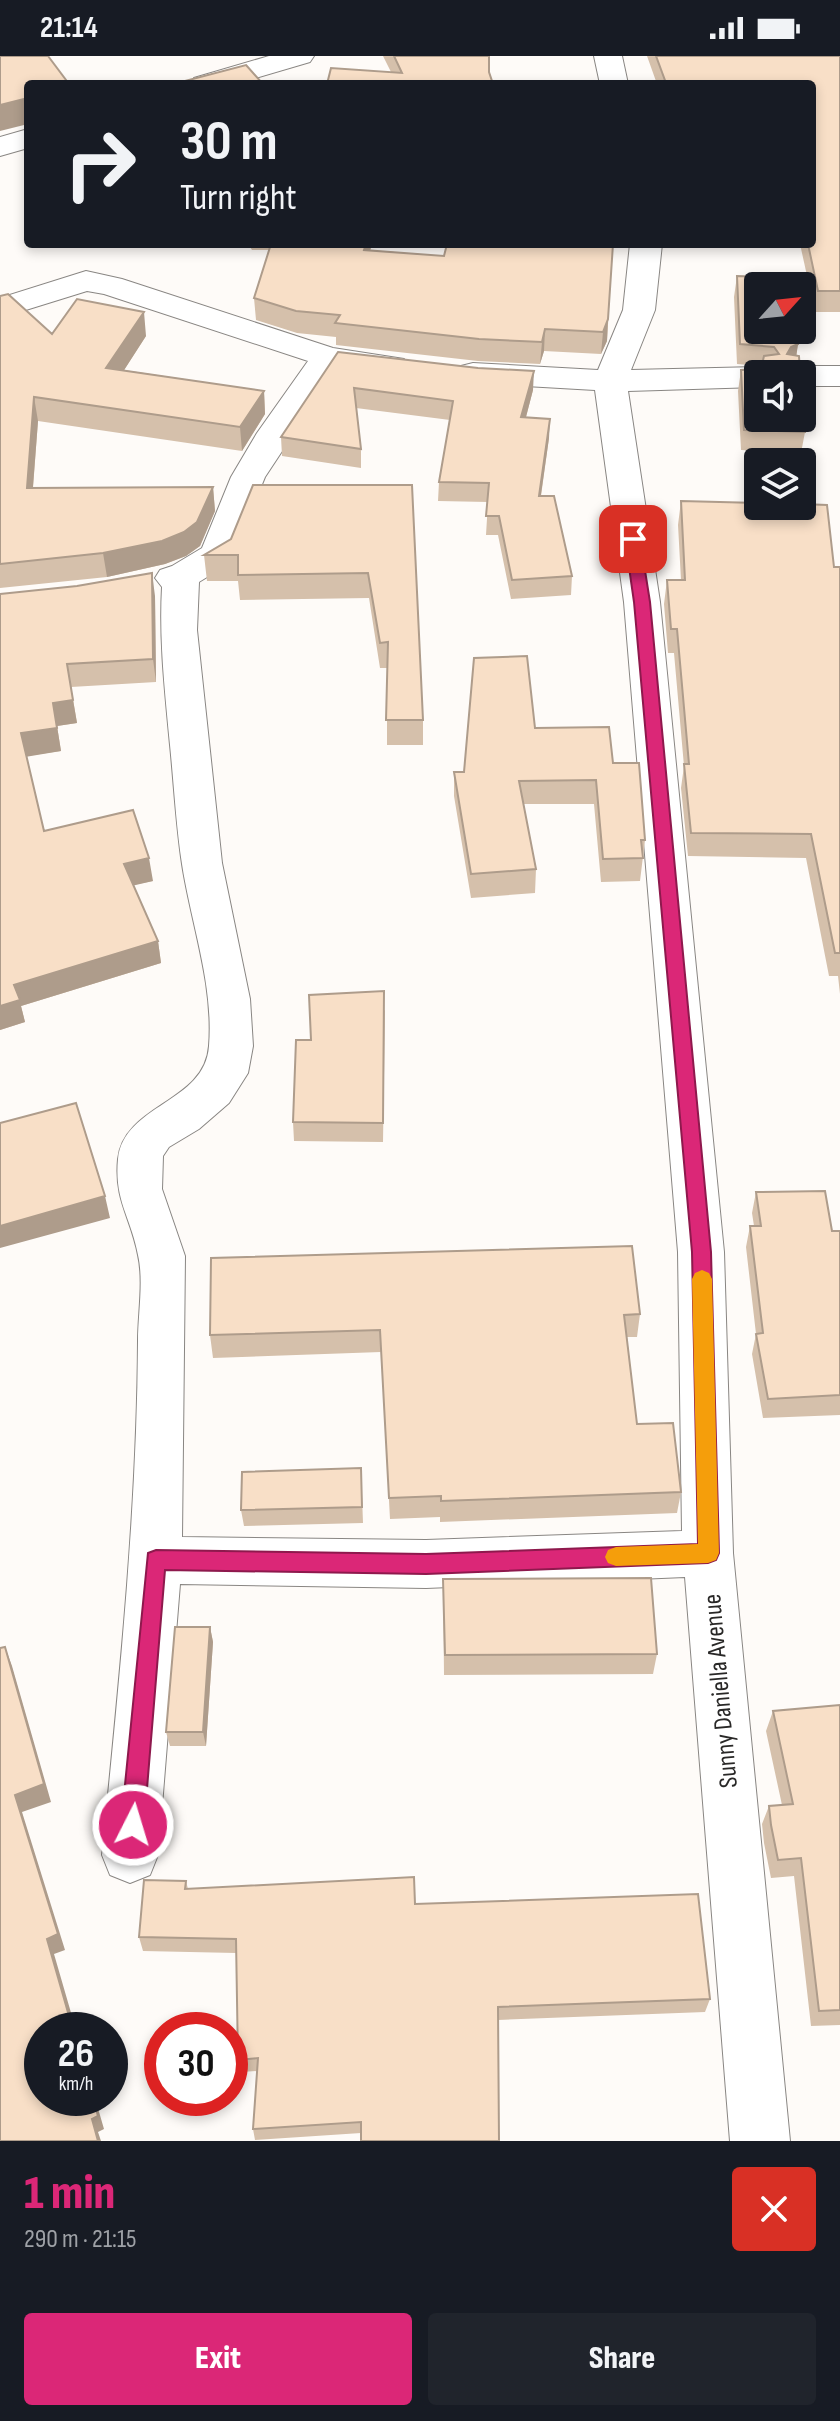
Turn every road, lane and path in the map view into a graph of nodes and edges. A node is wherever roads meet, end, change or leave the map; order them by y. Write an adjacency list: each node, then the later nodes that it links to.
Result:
1 (300, 56): 3 (street)
2 (608, 56): 5 (street)
3 (270, 75): 4 (street)
4 (233, 80)
5 (613, 80)
6 (24, 139): 7 (street)
7 (0, 147)
8 (646, 248): 14 (street)
9 (0, 308): 10 (street)
10 (328, 357): 14 (street); 15 (street)
11 (816, 376): 12 (street)
12 (840, 376)
13 (744, 377): 14 (street)
14 (610, 381): 17 (street, Sunny Daniella Avenue)
15 (181, 577): 16 (street); 18 (street)
16 (138, 585)
17 (708, 1553): 18 (street); 20 (street, Sunny Daniella Avenue)
18 (156, 1560): 19 (street)
19 (130, 1855)
20 (760, 2141)

